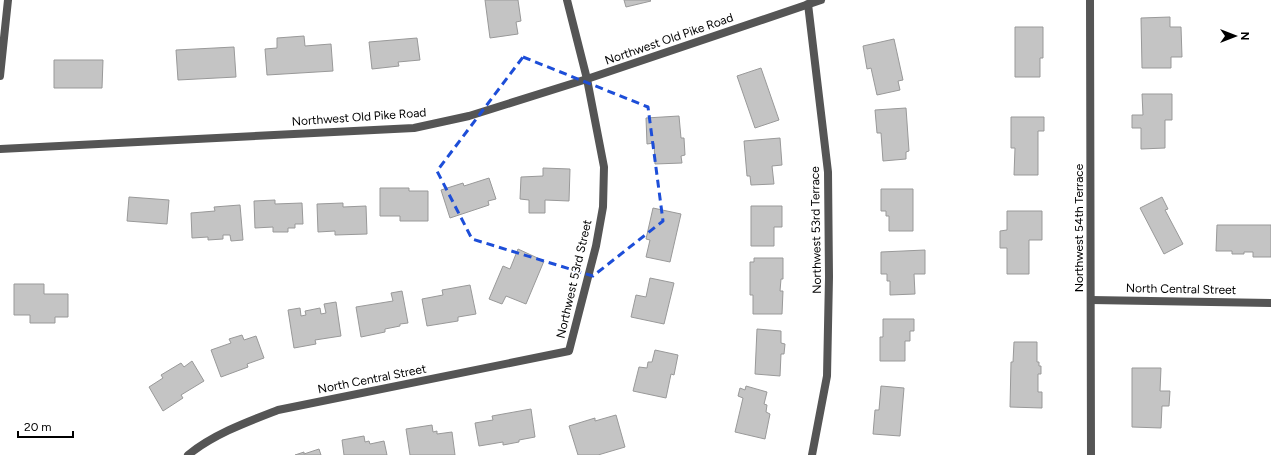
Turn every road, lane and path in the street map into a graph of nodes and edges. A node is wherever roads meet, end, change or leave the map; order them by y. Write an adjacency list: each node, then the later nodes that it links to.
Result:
1 (8, 0): 6 (street)
2 (567, 0): 7 (street, Northwest 53rd Street)
3 (821, 0): 5 (street, Northwest Old Pike Road)
4 (1090, 0): 9 (street, Northwest 54th Terrace)
5 (808, 4): 7 (street, Northwest Old Pike Road); 13 (street, Northwest 53rd Terrace)
6 (0, 76)
7 (587, 79): 8 (street, Northwest Old Pike Road); 11 (street, Northwest 53rd Street)
8 (0, 150)
9 (1091, 300): 10 (street, North Central Street); 14 (street, Northwest 54th Terrace)
10 (1271, 303)
11 (569, 351): 12 (street, North Central Street)
12 (188, 455)
13 (812, 455)
14 (1091, 455)

